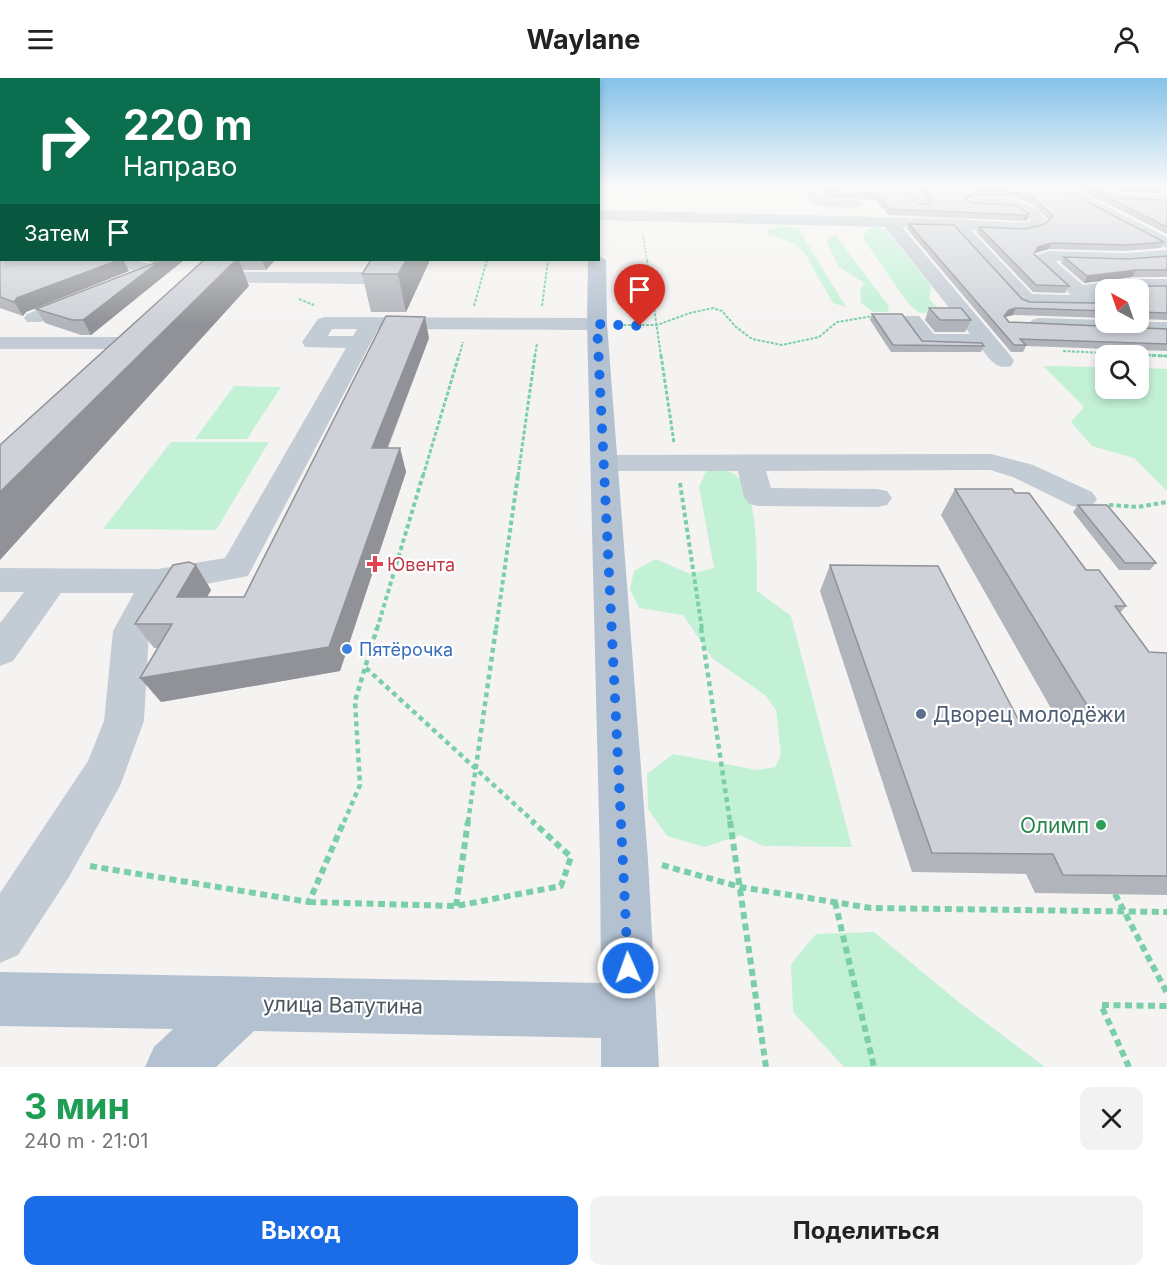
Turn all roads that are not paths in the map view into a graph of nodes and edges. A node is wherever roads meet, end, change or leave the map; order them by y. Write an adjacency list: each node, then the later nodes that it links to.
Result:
1 (897, 232): 22 (lane)
2 (965, 232): 13 (lane)
3 (1145, 232): 4 (lane)
4 (1167, 244)
5 (1167, 255): 13 (lane)
6 (122, 261): 9 (lane)
7 (376, 261): 10 (lane)
8 (597, 261): 20 (main road)
9 (190, 270): 10 (lane); 12 (lane); 16 (lane)
10 (366, 278): 17 (lane)
11 (1167, 285): 13 (lane)
12 (183, 295)
13 (1091, 298)
14 (1149, 303): 15 (lane)
15 (1167, 304)
16 (34, 318)
17 (359, 319): 20 (lane); 32 (lane)
18 (912, 320): 22 (lane)
19 (1013, 323): 21 (lane)
20 (597, 324): 26 (main road)
21 (1167, 328)
22 (986, 341): 24 (lane)
23 (0, 343): 25 (lane)
24 (1003, 361)
25 (108, 366)
26 (604, 463): 27 (lane); 37 (main road)
27 (750, 464): 28 (lane); 29 (lane)
28 (877, 498)
29 (1082, 499)
30 (0, 580): 31 (lane)
31 (51, 580): 32 (lane); 33 (lane)
32 (158, 581): 34 (lane)
33 (0, 651)
34 (0, 937)
35 (0, 999): 36 (main road, улица Ватутина)
36 (243, 1004): 37 (main road, улица Ватутина); 38 (main road)
37 (629, 1011): 39 (main road)
38 (174, 1067)
39 (630, 1067)

